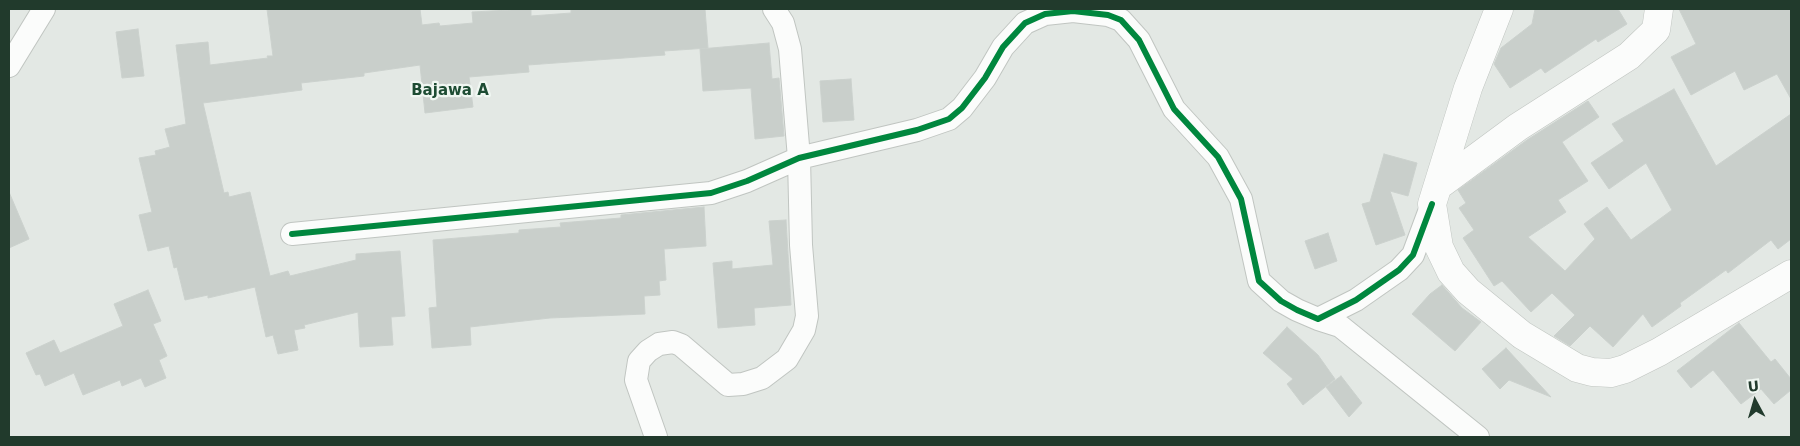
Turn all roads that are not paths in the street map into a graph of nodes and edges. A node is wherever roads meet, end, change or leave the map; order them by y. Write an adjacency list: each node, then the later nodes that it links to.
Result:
1 (44, 9): 5 (street)
2 (774, 9): 6 (street)
3 (1499, 9): 7 (street)
4 (1659, 9): 7 (street)
5 (9, 66)
6 (799, 158): 8 (street); 10 (street); 11 (street)
7 (1435, 195): 9 (street); 10 (street)
8 (292, 234)
9 (1791, 274)
10 (1318, 318): 12 (street)
11 (656, 437)
12 (1478, 437)

